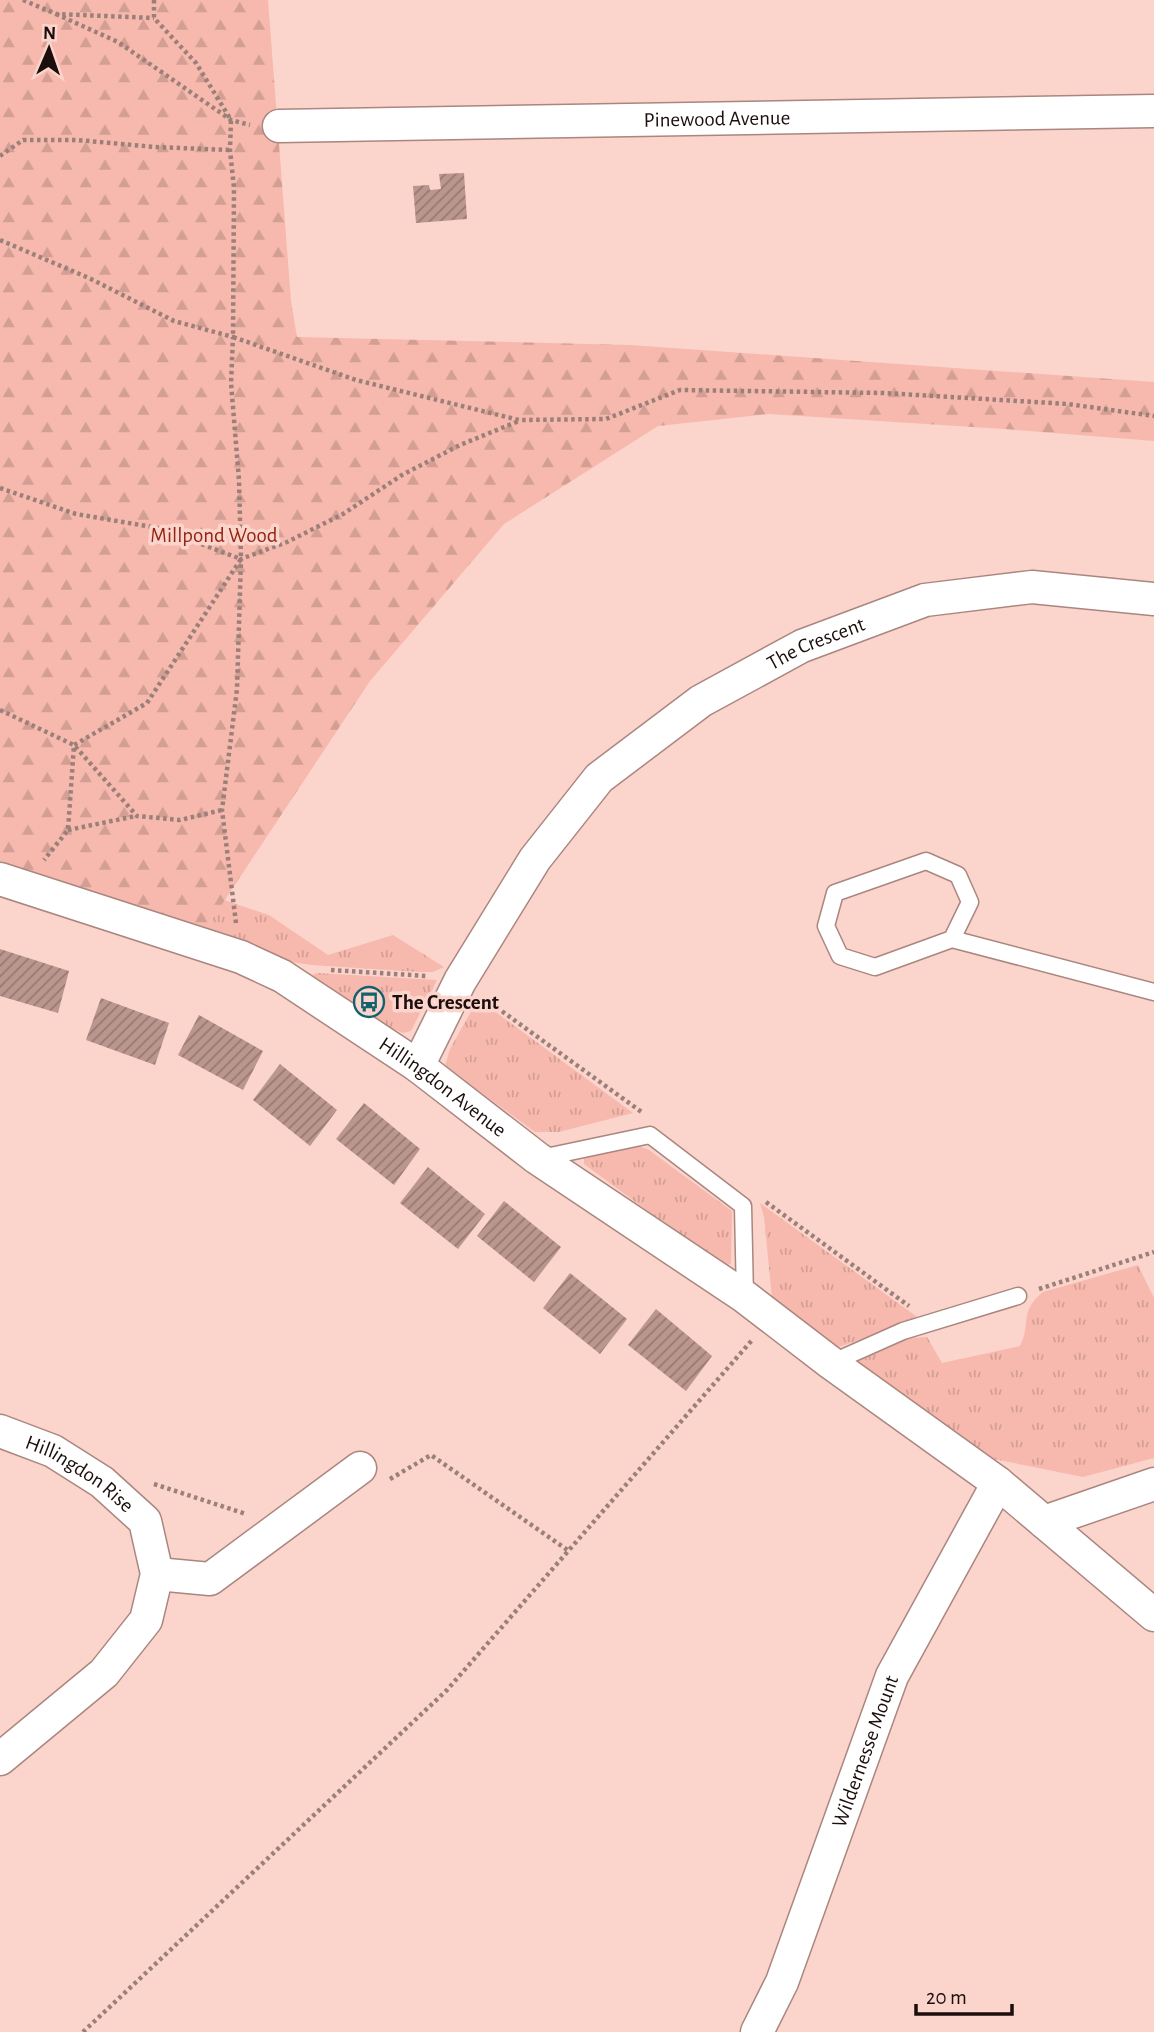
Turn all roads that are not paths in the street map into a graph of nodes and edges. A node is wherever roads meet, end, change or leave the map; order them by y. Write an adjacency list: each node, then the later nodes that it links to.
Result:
1 (1154, 111): 2 (street, Pinewood Avenue)
2 (279, 126)
3 (1154, 599): 7 (street, The Crescent)
4 (12, 882): 7 (street, Hillingdon Avenue)
5 (952, 939): 5 (lane); 6 (lane)
6 (1154, 992)
7 (418, 1066): 8 (street, Hillingdon Avenue)
8 (537, 1158): 10 (street, Hillingdon Avenue); 10 (lane)
9 (1018, 1296): 11 (lane)
10 (745, 1297): 11 (street, Hillingdon Avenue)
11 (831, 1363): 14 (street, Hillingdon Avenue)
12 (0, 1430): 17 (street, Hillingdon Rise)
13 (360, 1468): 17 (street)
14 (998, 1483): 16 (street, Hillingdon Avenue); 20 (street, Wildernesse Mount)
15 (1154, 1485): 16 (street)
16 (1044, 1522): 18 (street, Hillingdon Avenue)
17 (157, 1574): 19 (street, Hillingdon Rise)
18 (1154, 1615)
19 (0, 1759)
20 (757, 2032)

